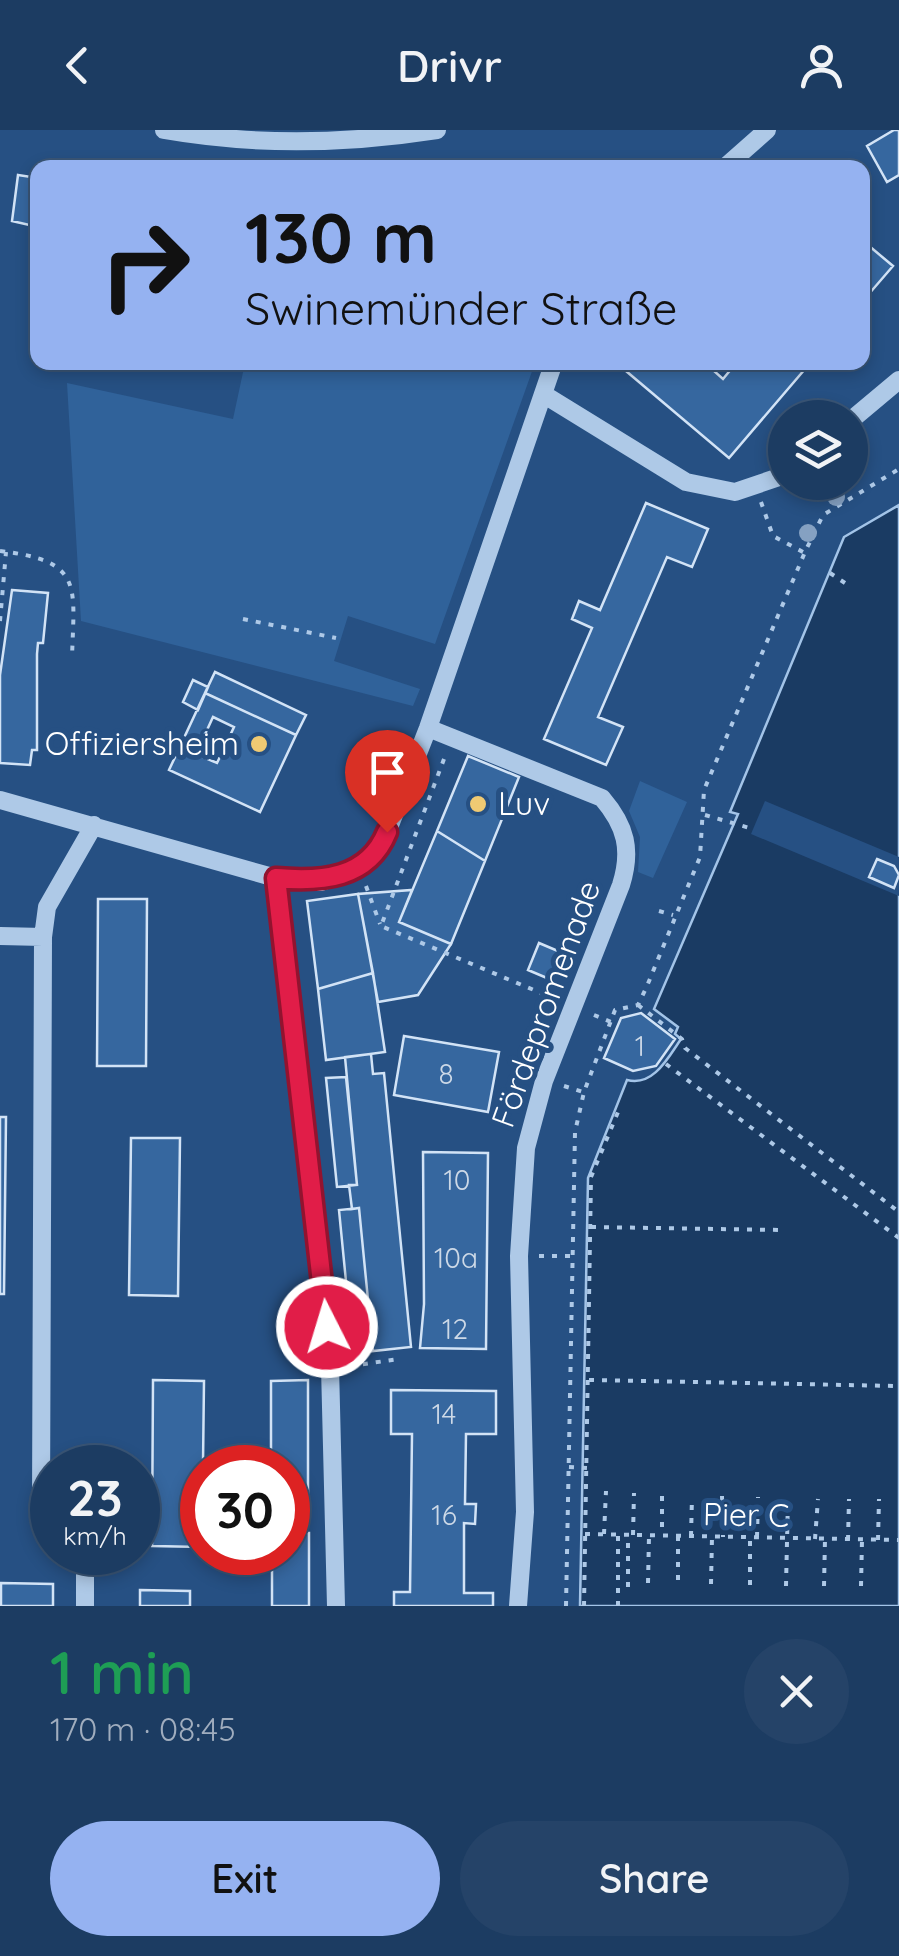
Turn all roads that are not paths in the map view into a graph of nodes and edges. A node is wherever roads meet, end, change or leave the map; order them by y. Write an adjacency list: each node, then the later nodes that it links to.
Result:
1 (164, 130): 2 (street)
2 (437, 130)
3 (766, 130): 4 (street)
4 (733, 160)
5 (552, 370): 7 (street)
6 (899, 380): 8 (street)
7 (544, 394): 9 (street); 10 (street)
8 (868, 406)
9 (768, 483)
10 (428, 728): 13 (street); 20 (street, Fördepromenade)
11 (0, 800): 12 (street)
12 (94, 825): 13 (street); 15 (street)
13 (276, 878): 19 (street)
14 (0, 936): 15 (street)
15 (44, 937): 16 (street)
16 (41, 1445)
17 (86, 1575): 18 (street)
18 (85, 1606)
19 (336, 1606)
20 (518, 1606)

